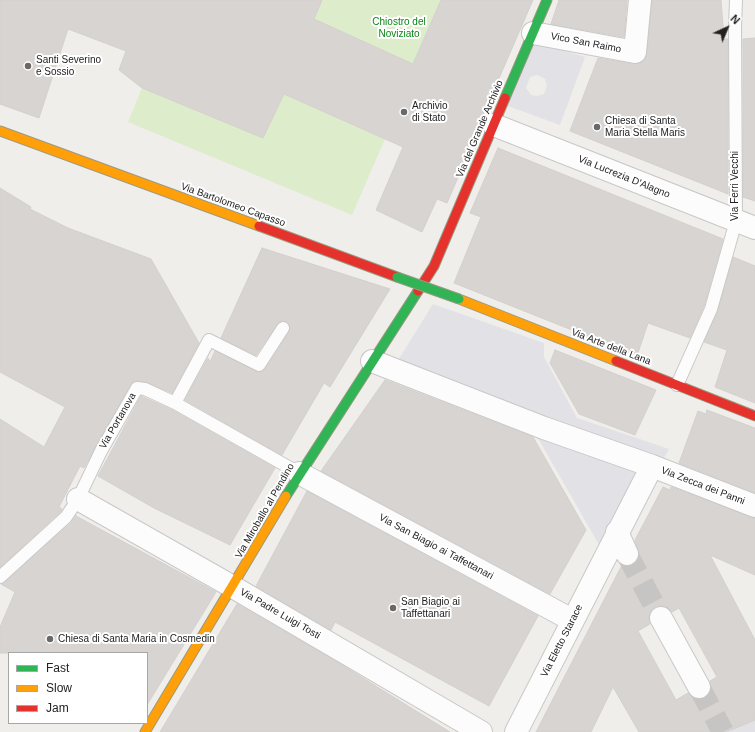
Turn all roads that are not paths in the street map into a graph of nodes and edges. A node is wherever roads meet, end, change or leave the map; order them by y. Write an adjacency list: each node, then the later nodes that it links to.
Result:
1 (547, 0): 4 (street, Via del Grande Archivio)
2 (640, 0): 4 (street, Vico San Raimo)
3 (736, 0): 7 (lane, Via Ferri Vecchi)
4 (533, 33): 5 (street, Via del Grande Archivio)
5 (494, 125): 7 (street, Via Lucrezia D'Alagno); 9 (street, Via del Grande Archivio)
6 (0, 132): 8 (street, Via Bartolomeo Capasso, bridge)
7 (746, 225): 12 (lane, Via Ferri Vecchi)
8 (460, 299): 12 (street, Via Arte della Lana)
9 (409, 303): 11 (street, Via Miroballo al Pendino)
10 (283, 328): 13 (lane)
11 (372, 361): 15 (street, Via Zecca dei Panni); 16 (street, Via Miroballo al Pendino)
12 (677, 385): 14 (street, Via Arte della Lana)
13 (174, 403): 16 (lane, Via Portanova); 17 (lane, Via Portanova)
14 (755, 416)
15 (652, 466): 18 (street, Via Zecca dei Panni); 22 (street, Via Eletto Starace)
16 (299, 473): 20 (street, Via Miroballo al Pendino); 22 (street, Via San Biagio ai Taffettanari)
17 (78, 499): 19 (lane, Via Portanova); 20 (street, Via Padre Luigi Tosti)
18 (755, 506)
19 (0, 577)
20 (233, 587): 24 (street, Via Miroballo al Pendino); 25 (street, Via Padre Luigi Tosti)
21 (661, 618): 23 (street)
22 (572, 620): 26 (street, Via Eletto Starace)
23 (699, 688)
24 (145, 732)
25 (481, 732)
26 (516, 732)

